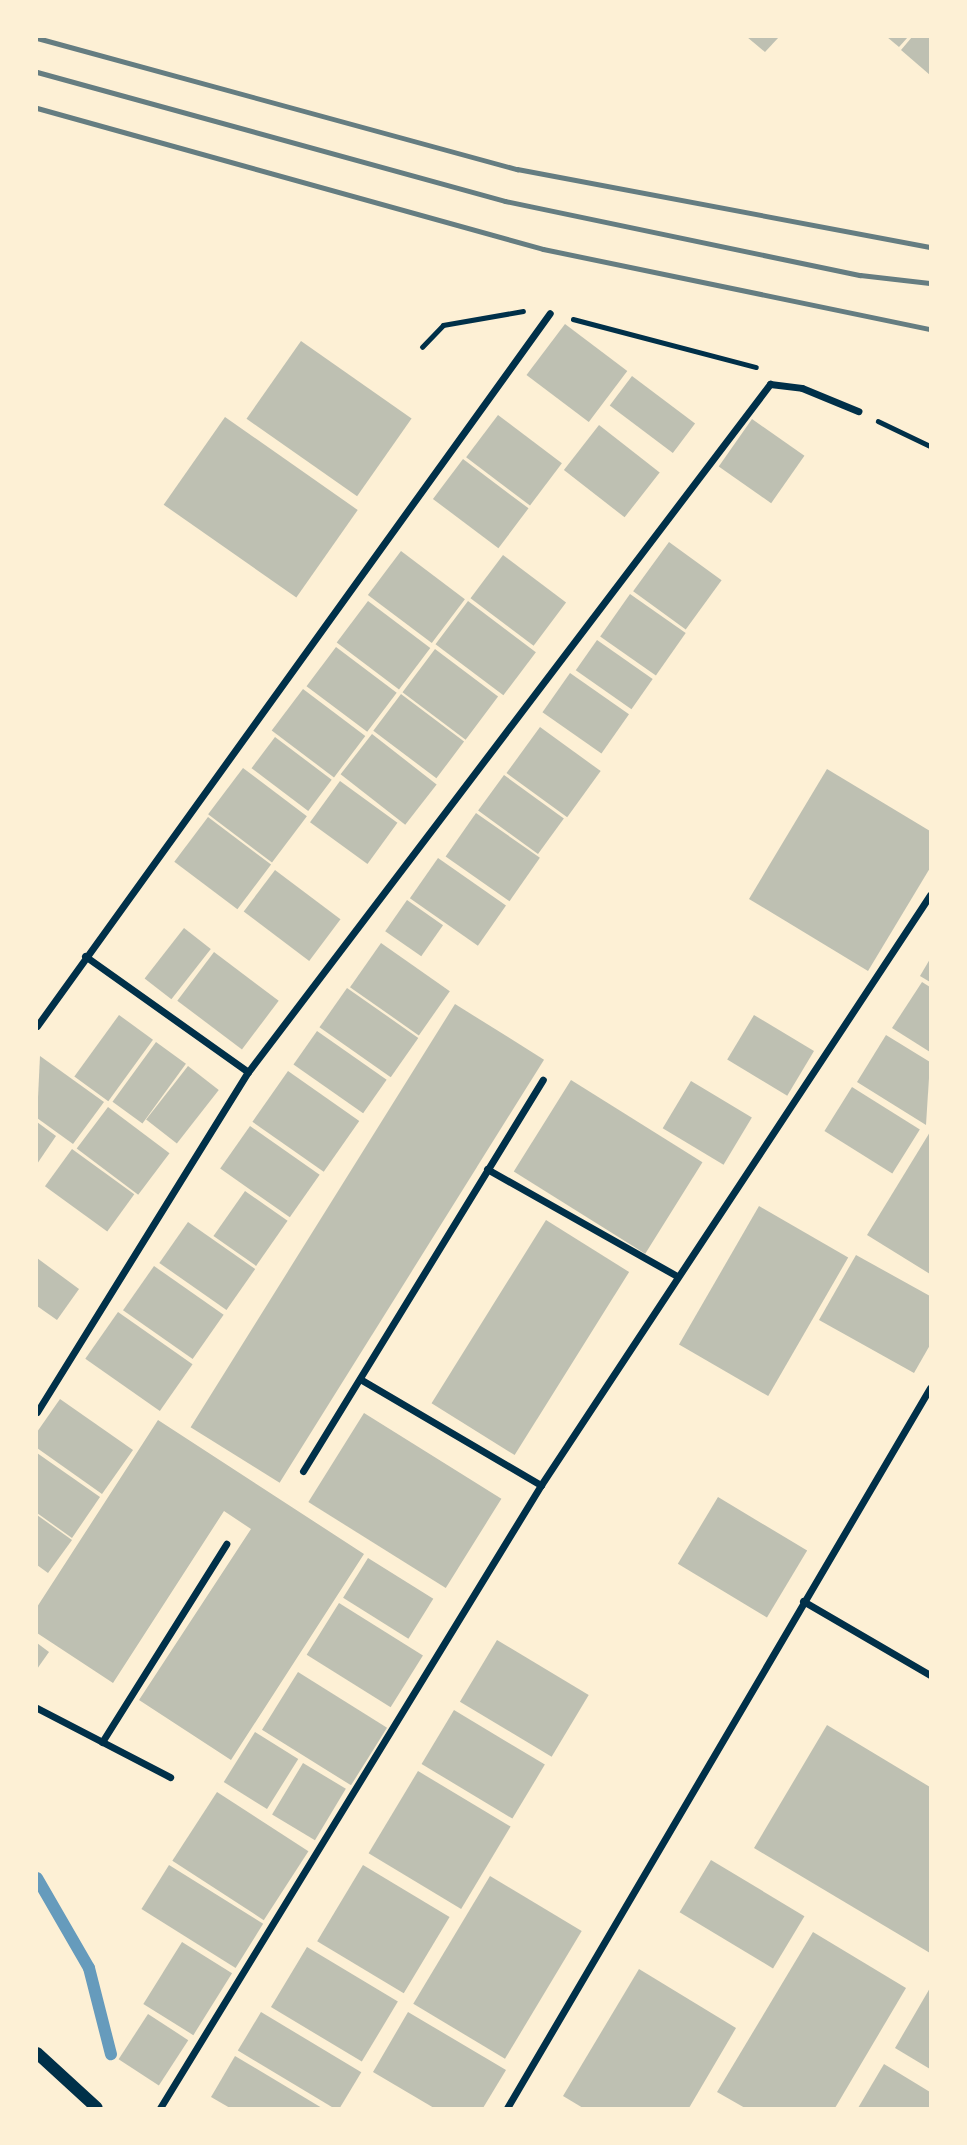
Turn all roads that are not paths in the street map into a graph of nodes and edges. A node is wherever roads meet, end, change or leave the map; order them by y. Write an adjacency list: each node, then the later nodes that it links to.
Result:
1 (550, 313): 4 (street)
2 (858, 411): 6 (street)
3 (930, 895): 9 (street)
4 (85, 957): 5 (street); 6 (street)
5 (37, 1026)
6 (248, 1072): 12 (street)
7 (543, 1080): 8 (street)
8 (487, 1169): 9 (street); 10 (street)
9 (677, 1276): 14 (street)
10 (360, 1379): 13 (street); 14 (street)
11 (930, 1388): 16 (street)
12 (37, 1412)
13 (303, 1471)
14 (541, 1485): 23 (street)
15 (226, 1544): 19 (street)
16 (803, 1601): 17 (street); 24 (street)
17 (930, 1675)
18 (37, 1708): 19 (street)
19 (102, 1742): 20 (street)
20 (170, 1777)
21 (37, 2053): 22 (street)
22 (97, 2108)
23 (160, 2108)
24 (507, 2108)

